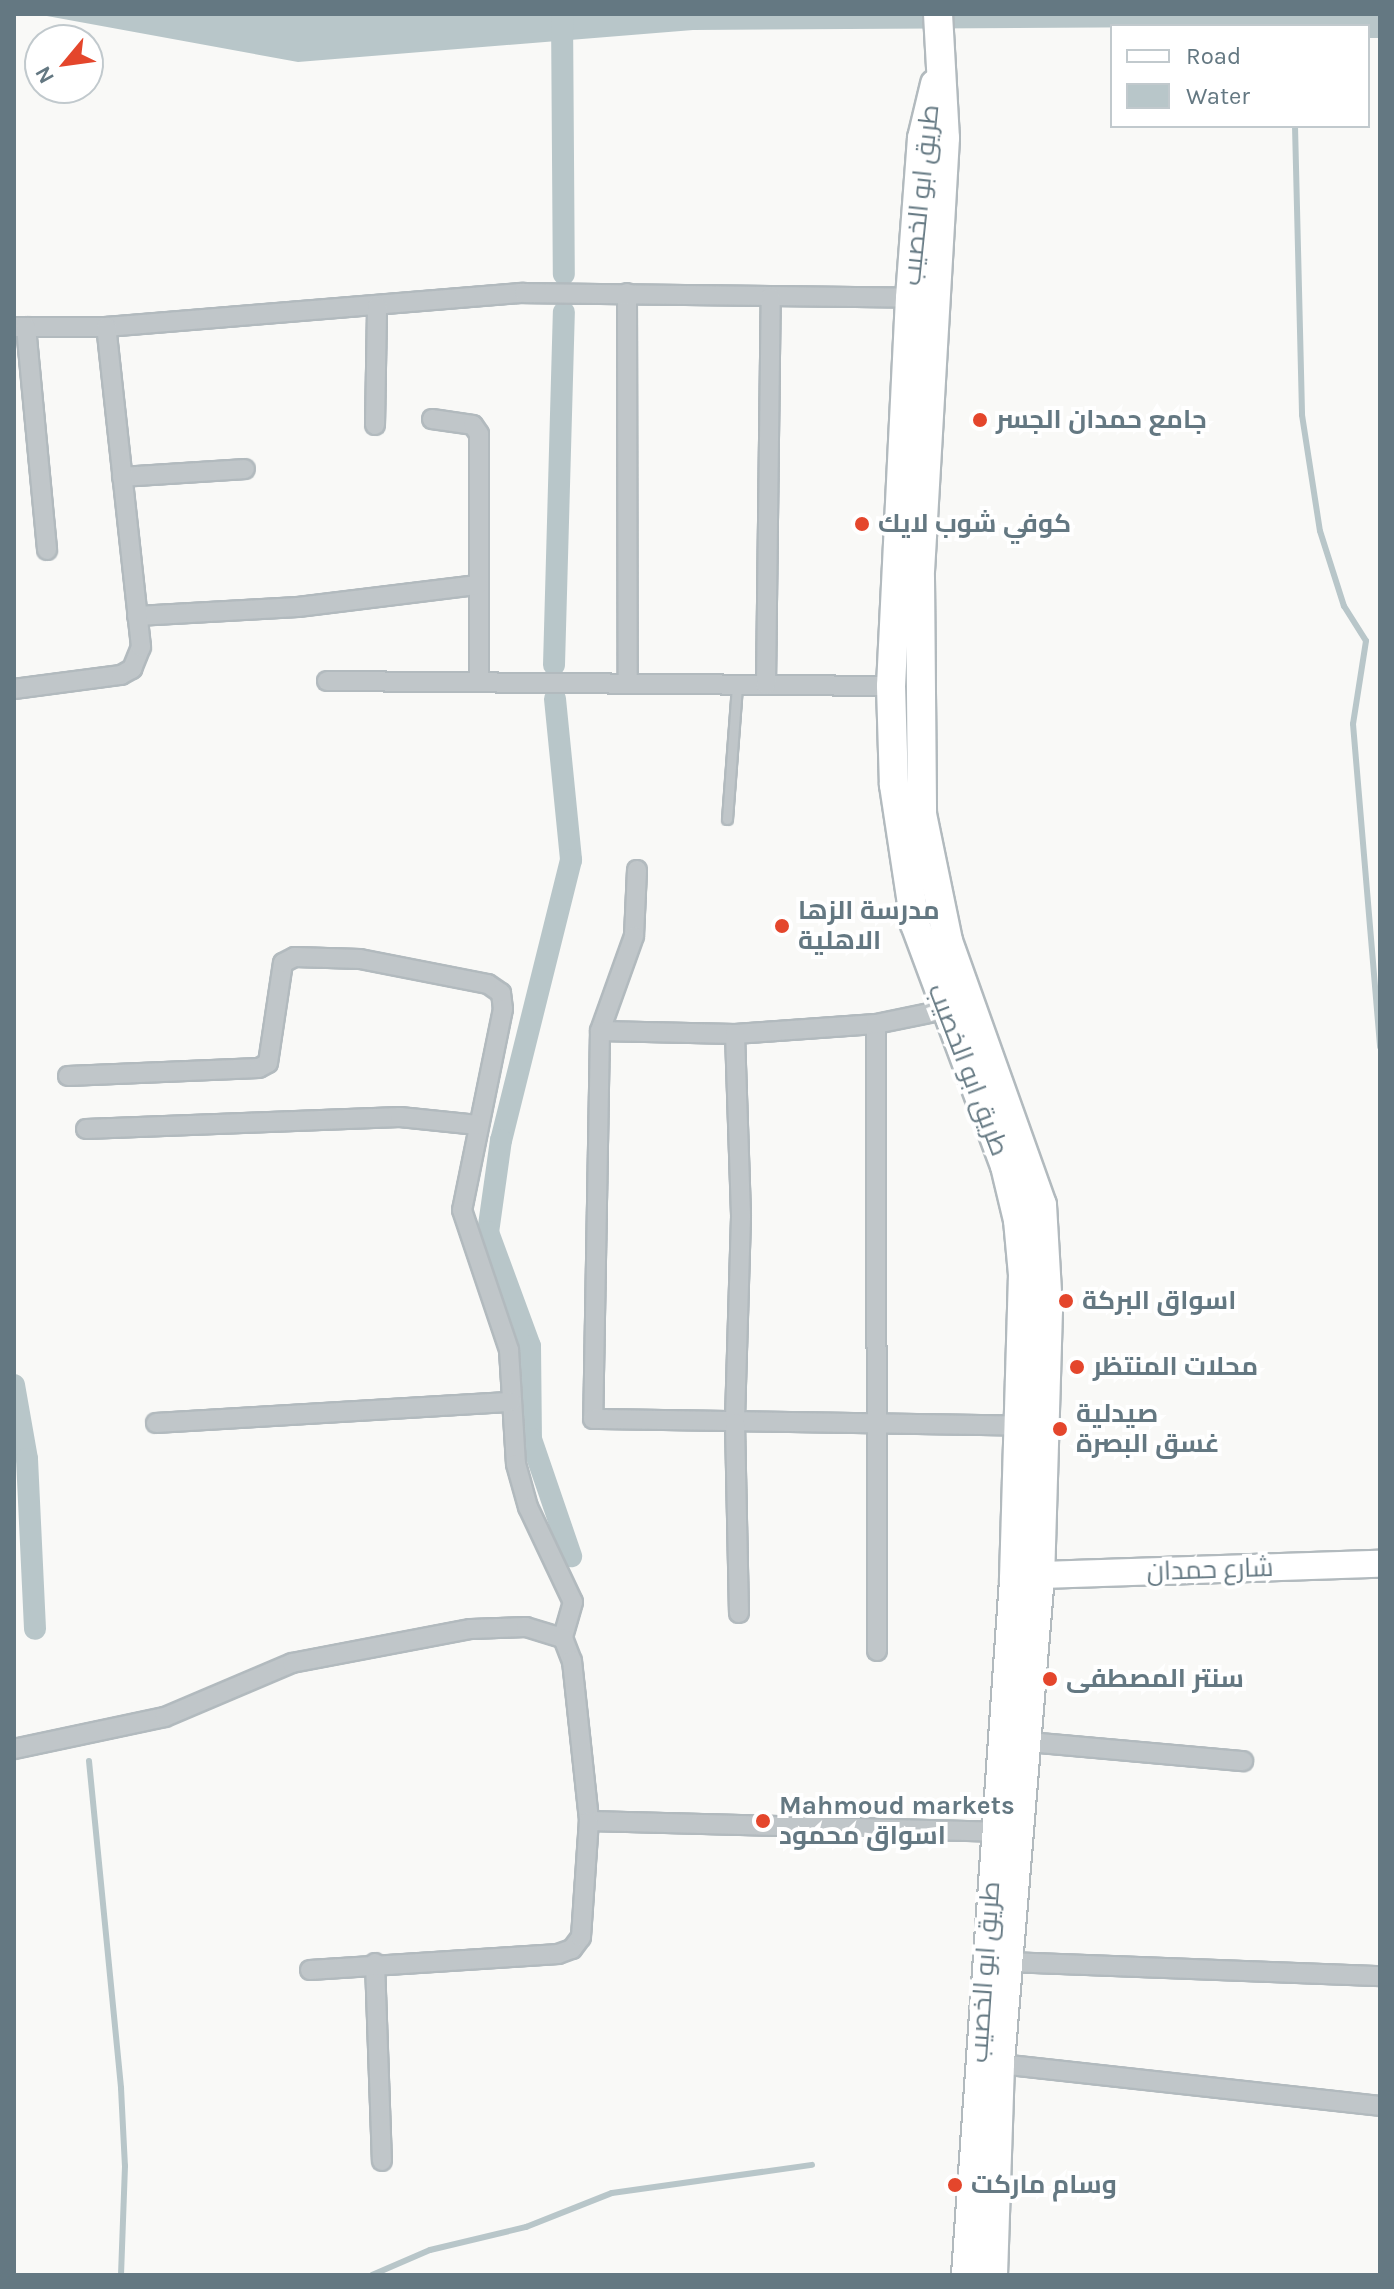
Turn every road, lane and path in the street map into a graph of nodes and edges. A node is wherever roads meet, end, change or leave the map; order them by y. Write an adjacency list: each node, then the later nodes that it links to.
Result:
1 (938, 14): 2 (main road)
2 (938, 76): 5 (main road, طريق ابو الخصيب); 14 (main road, طريق ابو الخصيب)
3 (627, 293): 4 (street); 6 (street); 19 (street)
4 (771, 297): 5 (street); 21 (street)
5 (910, 298): 14 (main road, طريق ابو الخصيب)
6 (377, 306): 8 (street); 10 (street)
7 (20, 327): 8 (street); 13 (street)
8 (106, 327): 12 (street)
9 (432, 419): 15 (street)
10 (375, 425)
11 (245, 469): 12 (street)
12 (122, 477): 16 (street)
13 (47, 550)
14 (908, 577): 22 (main road, طريق ابو الخصيب); 39 (main road, طريق ابو الخصيب)
15 (478, 585): 16 (street); 17 (street)
16 (137, 616): 23 (street)
17 (479, 680): 18 (street); 19 (street)
18 (327, 681)
19 (628, 684): 20 (street)
20 (737, 685): 21 (street); 24 (lane)
21 (766, 685): 22 (street)
22 (891, 686): 26 (main road, طريق ابو الخصيب)
23 (14, 689)
24 (727, 819)
25 (637, 870): 28 (street)
26 (944, 1010): 27 (street); 37 (main road, طريق ابو الخصيب)
27 (876, 1024): 29 (street); 36 (street)
28 (600, 1031): 29 (street); 35 (street)
29 (735, 1034): 35 (street)
30 (68, 1076): 31 (street)
31 (478, 1125): 32 (street); 33 (street)
32 (86, 1129)
33 (511, 1402): 34 (street); 41 (street)
34 (156, 1423)
35 (735, 1423): 36 (street); 40 (street)
36 (880, 1425): 37 (street); 42 (street)
37 (1019, 1426): 47 (main road, طريق ابو الخصيب)
38 (1380, 1564): 39 (main road, شارع حمدان)
39 (1040, 1575): 43 (main road, طريق ابو الخصيب)
40 (739, 1613)
41 (563, 1638): 44 (street); 46 (street)
42 (877, 1651)
43 (1029, 1742): 45 (street); 48 (main road, طريق ابو الخصيب)
44 (14, 1749)
45 (1243, 1761)
46 (589, 1821): 47 (street); 49 (street)
47 (996, 1832): 55 (main road, طريق ابو الخصيب)
48 (1010, 1962): 51 (street); 52 (main road, طريق ابو الخصيب)
49 (375, 1963): 50 (street); 54 (street)
50 (310, 1970)
51 (1380, 1976)
52 (1000, 2064): 53 (street); 56 (main road, طريق ابو الخصيب)
53 (1380, 2106)
54 (382, 2161)
55 (966, 2275)
56 (993, 2275)

